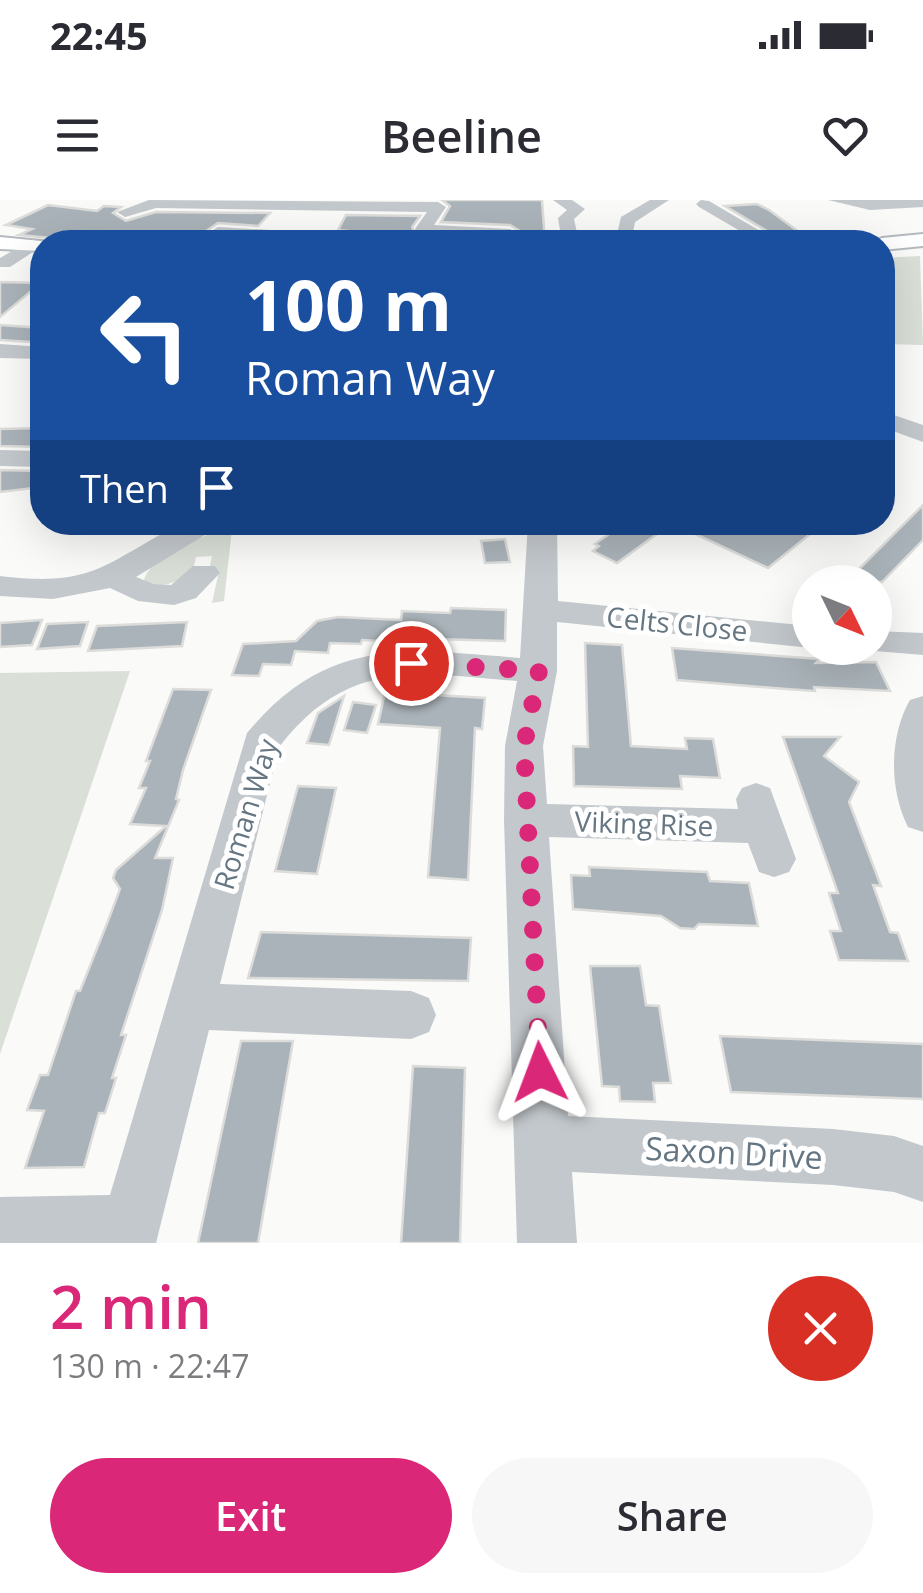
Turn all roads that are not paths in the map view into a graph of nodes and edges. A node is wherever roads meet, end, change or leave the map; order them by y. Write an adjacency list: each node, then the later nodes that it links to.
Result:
1 (561, 200): 15 (street)
2 (661, 200): 16 (street)
3 (724, 200): 8 (street)
4 (836, 200): 5 (street)
5 (923, 202)
6 (311, 203): 7 (street); 10 (street); 13 (street)
7 (439, 203): 12 (street)
8 (704, 204): 9 (street); 17 (street)
9 (684, 210)
10 (125, 212)
11 (400, 229): 12 (street)
12 (423, 229): 14 (street)
13 (297, 230)
14 (433, 230)
15 (590, 230)
16 (603, 230)
17 (749, 230)
18 (923, 240): 19 (main road)
19 (895, 243)
20 (30, 246): 21 (main road)
21 (1, 248)
22 (0, 351): 23 (street)
23 (30, 352)
24 (923, 408): 25 (street)
25 (895, 418)
26 (895, 422): 27 (street)
27 (923, 434)
28 (0, 458): 29 (street)
29 (30, 458)
30 (183, 535): 33 (street)
31 (542, 535): 35 (street)
32 (204, 574): 33 (street)
33 (113, 578): 34 (street)
34 (0, 586)
35 (544, 610): 36 (street, Celts Close); 39 (street)
36 (792, 635)
37 (892, 643): 38 (street)
38 (923, 644)
39 (539, 671): 42 (street); 44 (street, Roman Way)
40 (923, 709): 41 (street)
41 (923, 816)
42 (524, 820): 43 (street, Viking Rise); 46 (street)
43 (764, 829)
44 (190, 1006): 45 (street); 49 (street, Roman Way)
45 (411, 1014)
46 (544, 1144): 47 (street, Saxon Drive); 50 (street)
47 (923, 1174)
48 (0, 1226): 49 (street, Roman Way)
49 (128, 1234)
50 (547, 1243)

